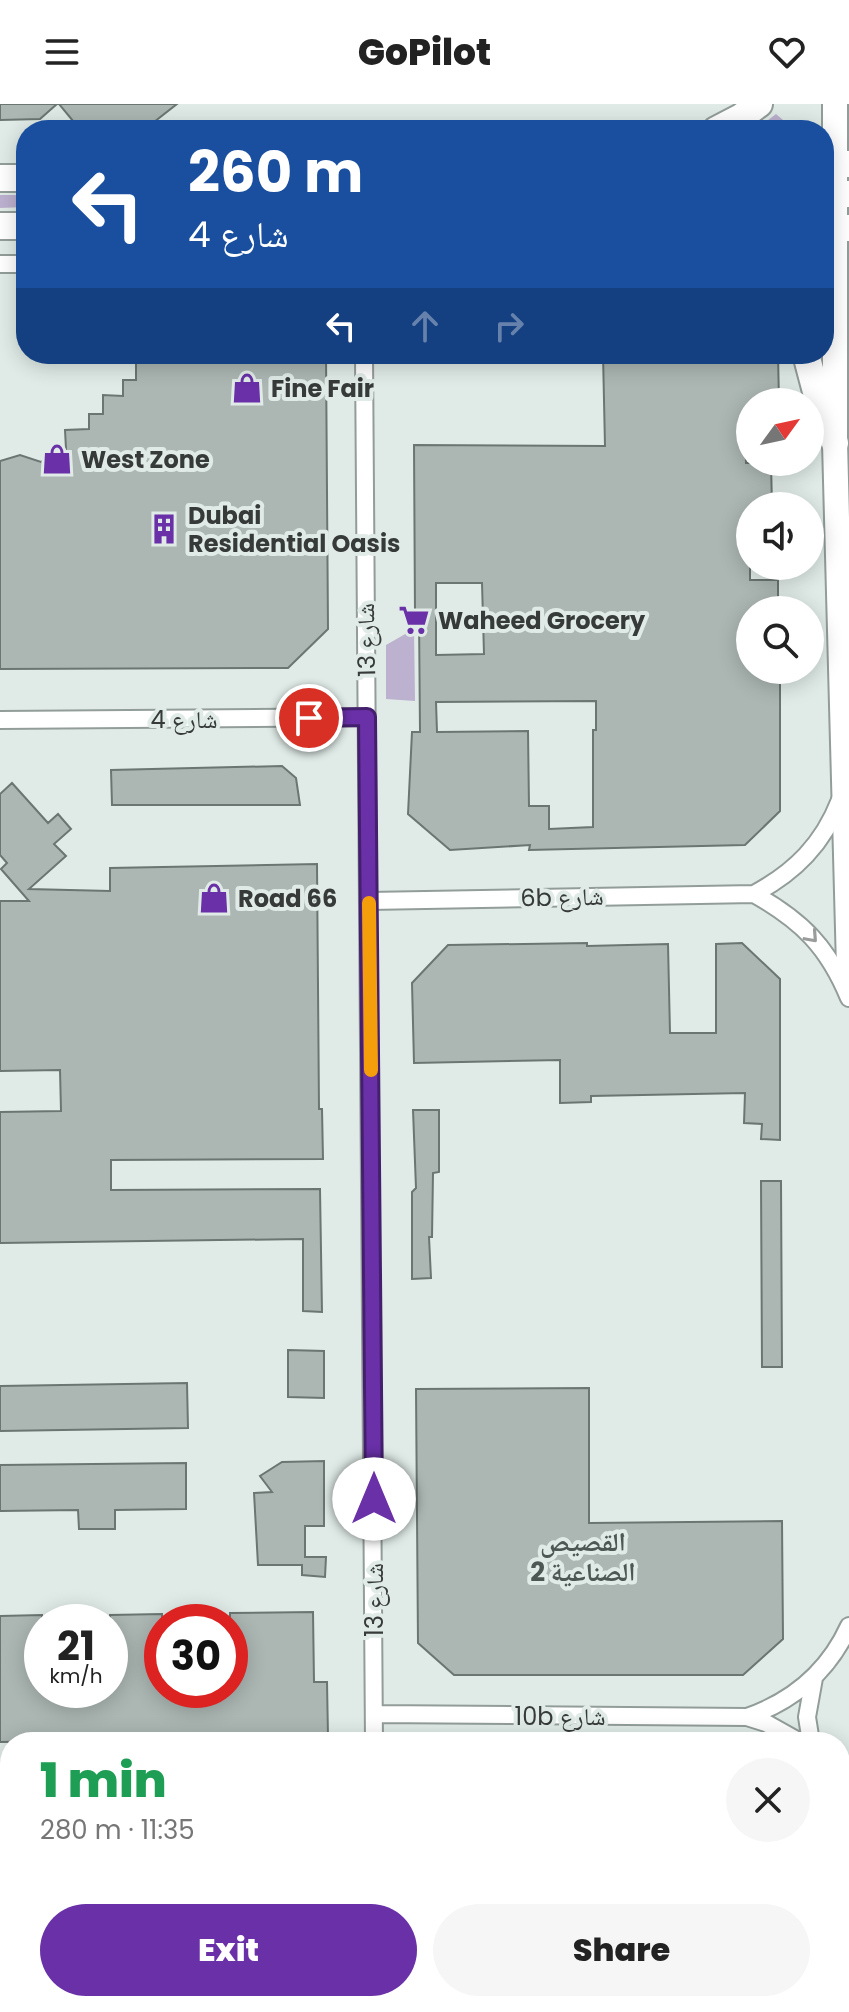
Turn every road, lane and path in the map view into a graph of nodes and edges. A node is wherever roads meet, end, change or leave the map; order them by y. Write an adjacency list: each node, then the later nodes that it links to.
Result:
1 (759, 104): 3 (main road)
2 (835, 104): 4 (street)
3 (735, 120)
4 (836, 164): 5 (street)
5 (836, 195): 6 (street)
6 (836, 228): 9 (street)
7 (364, 364): 10 (street, شارع 13)
8 (809, 364): 9 (main road)
9 (835, 443): 12 (street)
10 (367, 717): 11 (street, شارع 4); 14 (street, شارع 13)
11 (0, 720)
12 (843, 795): 13 (street); 15 (street)
13 (754, 894): 14 (street, 6b شارع); 16 (street, one-way to 16)
14 (369, 901): 19 (street, شارع 13)
15 (849, 967)
16 (849, 998)
17 (849, 1626): 18 (street, 10b شارع)
18 (814, 1678): 20 (street, 10b شارع); 23 (street)
19 (374, 1714): 20 (street, 10b شارع); 21 (street, شارع 13)
20 (747, 1717): 22 (street, 10b شارع)
21 (374, 1732)
22 (783, 1732)
23 (810, 1732)

